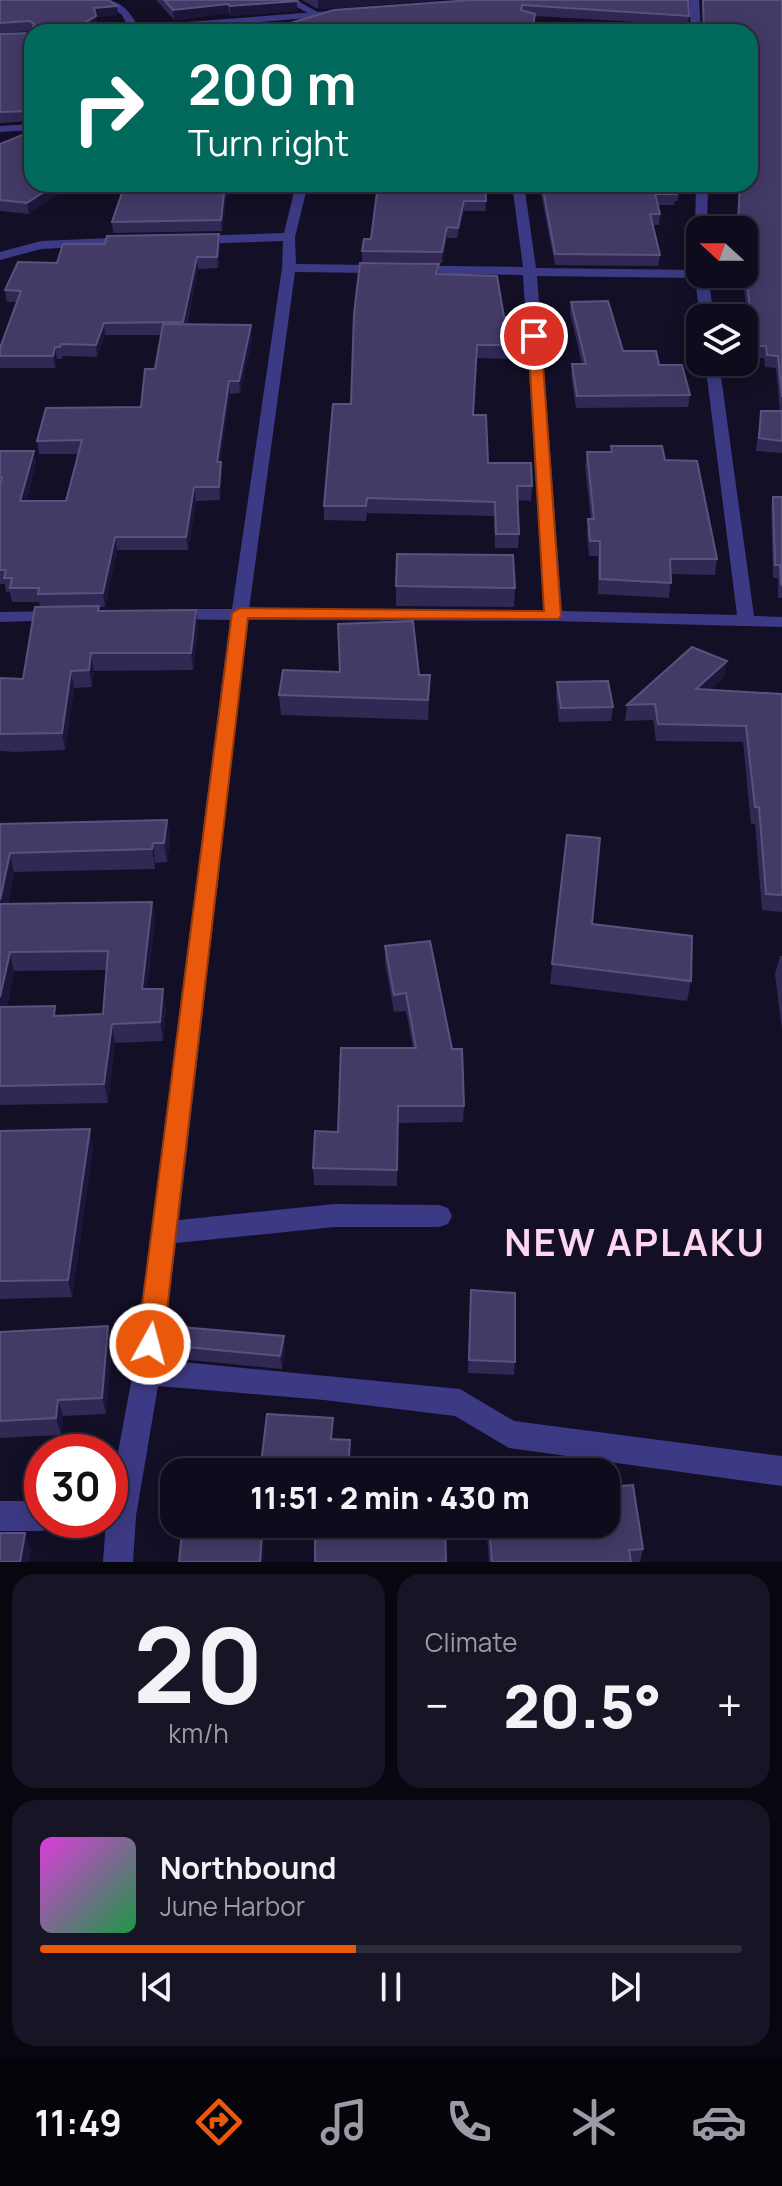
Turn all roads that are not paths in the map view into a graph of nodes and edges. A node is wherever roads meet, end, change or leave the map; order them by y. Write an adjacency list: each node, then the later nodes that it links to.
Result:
1 (107, 0): 6 (street)
2 (289, 0): 5 (street)
3 (694, 0): 8 (street)
4 (360, 12): 5 (street)
5 (318, 15): 7 (street)
6 (132, 24)
7 (209, 24)
8 (696, 24)
9 (24, 128): 10 (street)
10 (0, 129)
11 (300, 192): 15 (street)
12 (519, 192): 20 (street)
13 (702, 192): 14 (street)
14 (701, 216)
15 (289, 237): 16 (street); 19 (street)
16 (173, 240)
17 (145, 241): 18 (street)
18 (0, 256)
19 (289, 268): 20 (street); 23 (street)
20 (530, 274): 21 (street); 26 (street)
21 (686, 274)
22 (714, 376): 28 (street)
23 (240, 613): 24 (street); 26 (street); 31 (street)
24 (150, 615)
25 (75, 616): 27 (street)
26 (553, 616): 28 (street)
27 (0, 617)
28 (746, 619): 29 (street)
29 (782, 622)
30 (439, 1216): 31 (street)
31 (164, 1233): 32 (street)
32 (147, 1372): 33 (street); 34 (street)
33 (128, 1460)
34 (782, 1471)
35 (0, 1516): 36 (street)
36 (24, 1516)
37 (117, 1538): 38 (street)
38 (118, 1562)

